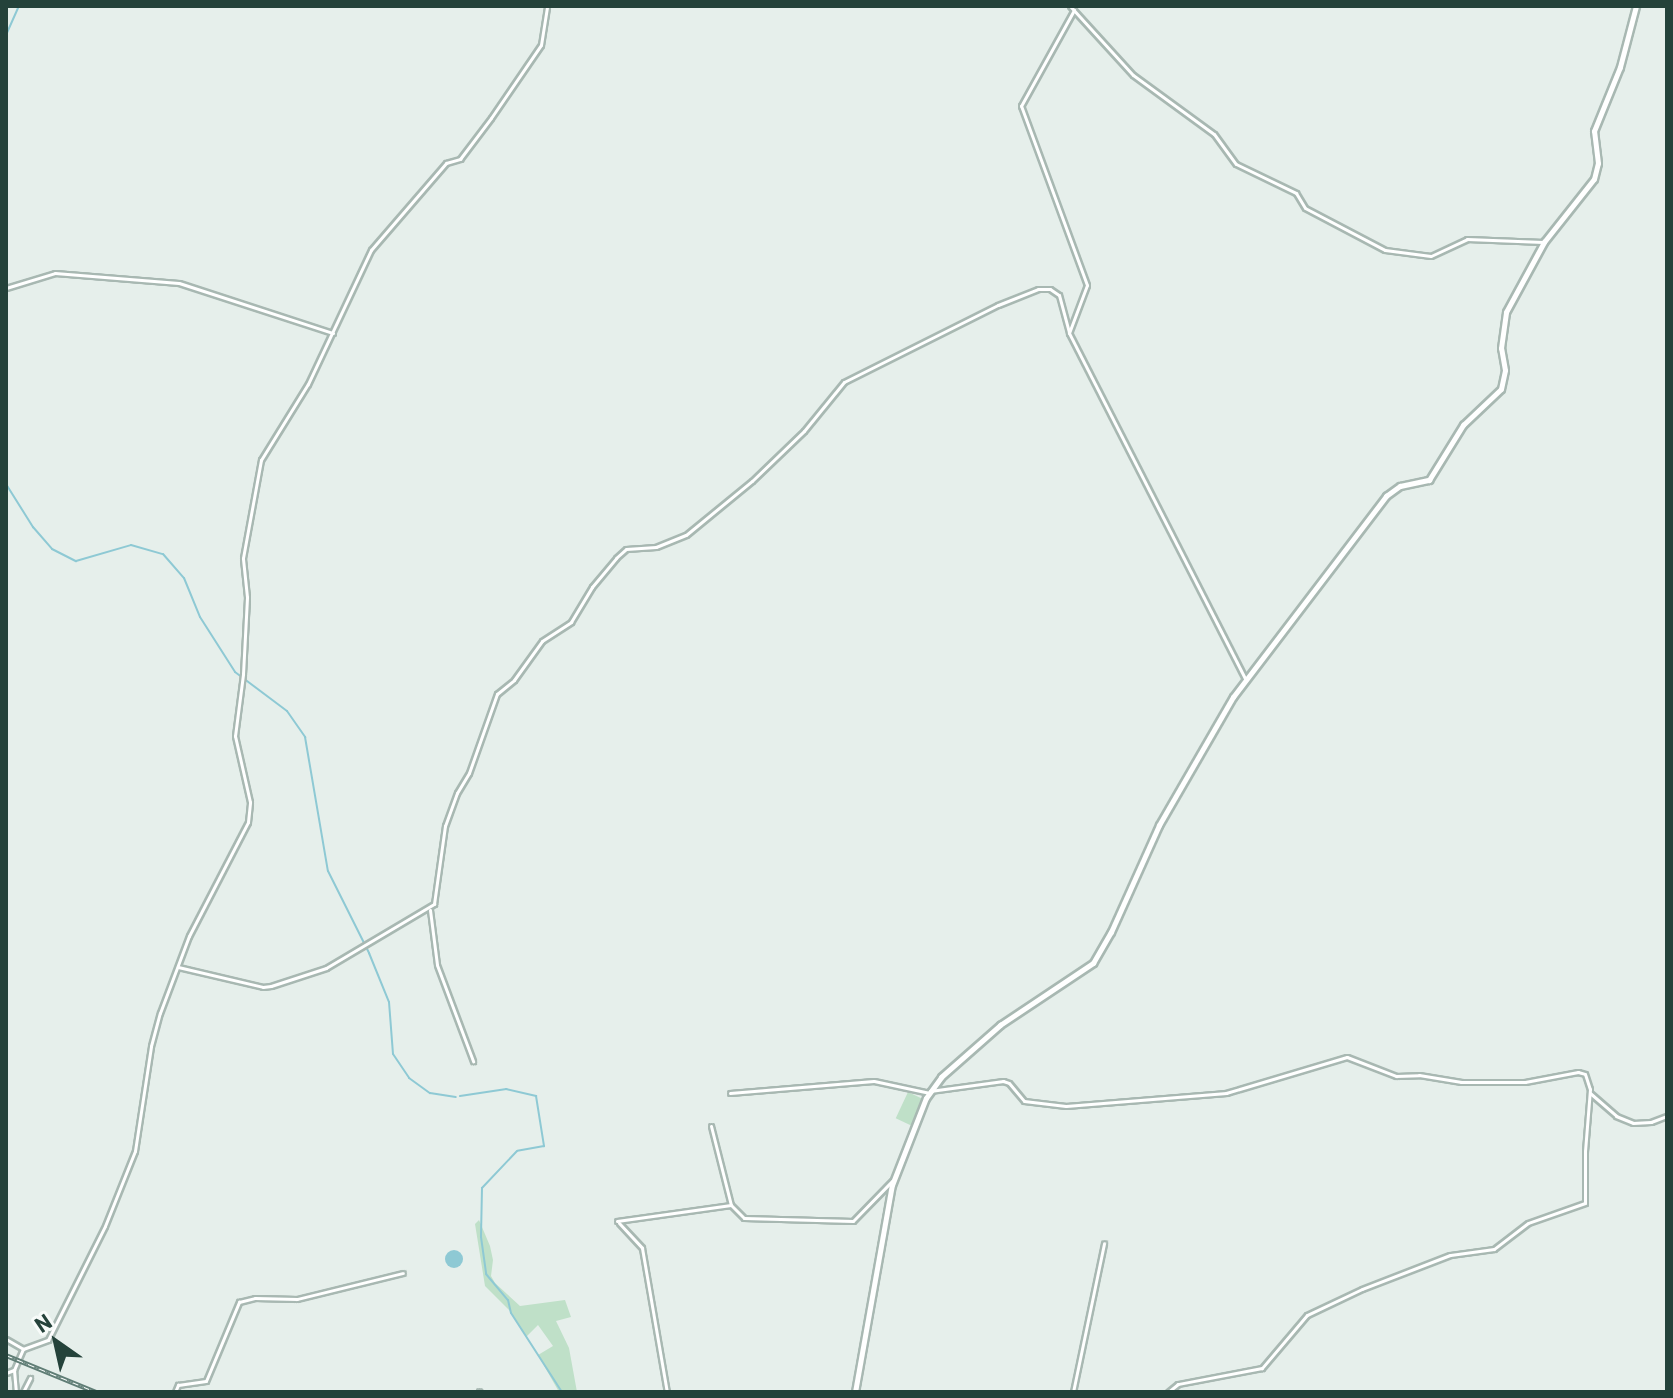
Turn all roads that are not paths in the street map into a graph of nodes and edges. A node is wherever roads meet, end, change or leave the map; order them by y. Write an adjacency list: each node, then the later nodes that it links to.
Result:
1 (547, 6): 7 (street)
2 (1070, 6): 4 (street)
3 (1636, 8): 5 (street)
4 (1074, 10): 5 (street); 8 (street)
5 (1544, 242): 9 (street)
6 (6, 288): 7 (street)
7 (333, 333): 11 (street)
8 (1069, 333): 9 (street); 10 (street)
9 (1245, 680): 13 (street)
10 (430, 908): 11 (street); 12 (street)
11 (178, 967): 23 (street)
12 (473, 1061)
13 (930, 1092): 14 (street); 15 (street); 18 (street)
14 (730, 1093)
15 (1590, 1093): 16 (street); 34 (street)
16 (1667, 1116)
17 (711, 1126): 19 (street)
18 (894, 1178): 19 (street); 32 (street)
19 (731, 1205): 31 (street)
20 (1104, 1243): 33 (street)
21 (403, 1273): 30 (street)
22 (6, 1339): 23 (street)
23 (23, 1349): 25 (street)
24 (6, 1366): 25 (street)
25 (14, 1370): 26 (street); 28 (street)
26 (6, 1373)
27 (30, 1378): 29 (street)
28 (16, 1392)
29 (23, 1392)
30 (175, 1392)
31 (667, 1392)
32 (855, 1392)
33 (1073, 1392)
34 (1168, 1392)

